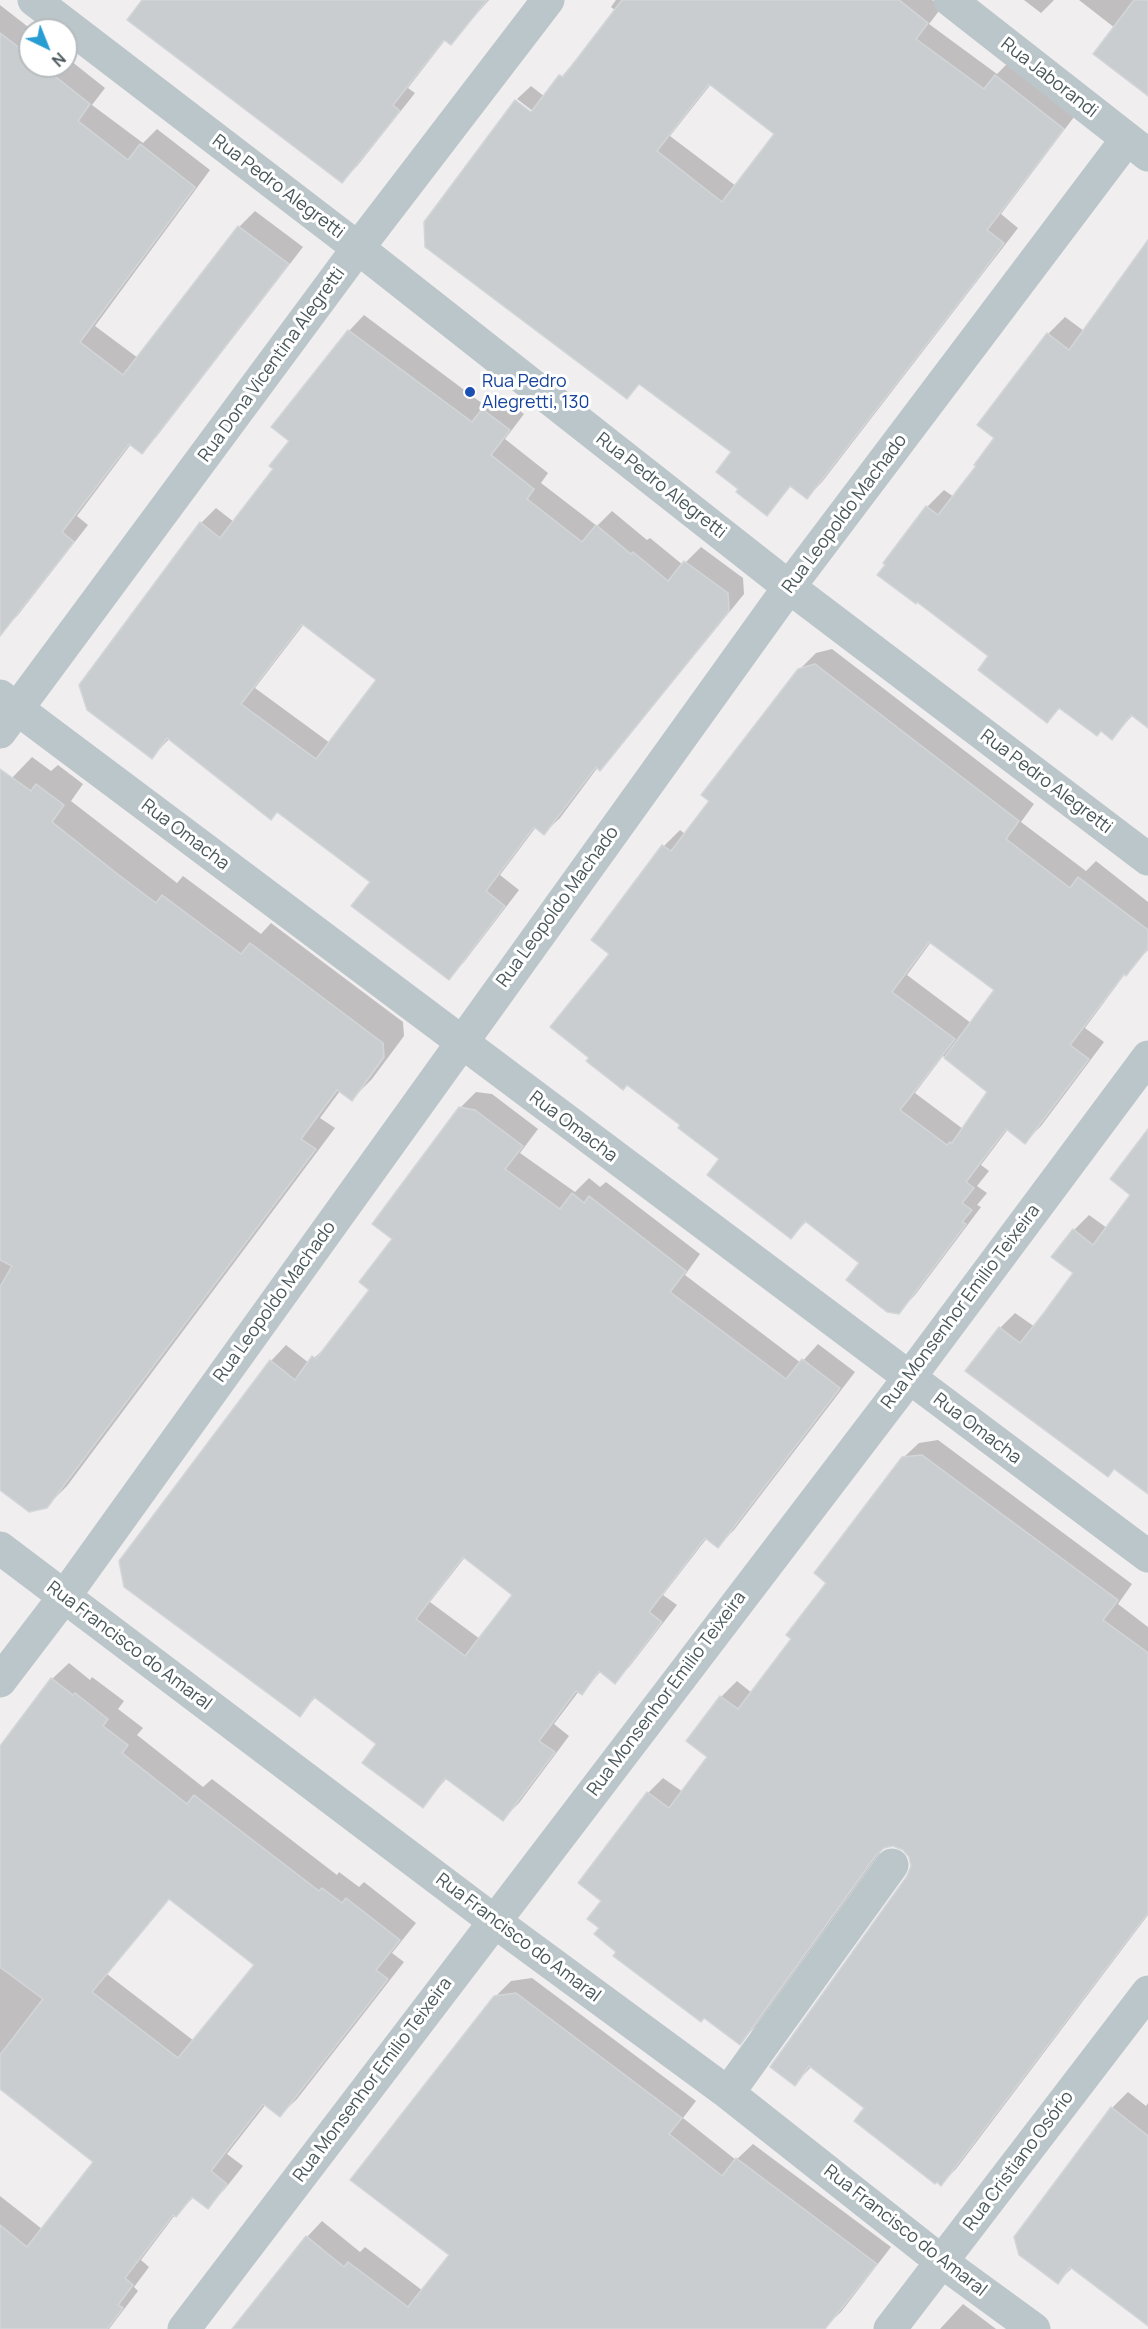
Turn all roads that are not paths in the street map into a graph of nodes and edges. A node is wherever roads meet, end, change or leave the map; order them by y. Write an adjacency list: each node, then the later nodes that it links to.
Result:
1 (33, 0): 5 (street, Rua Pedro Alegretti)
2 (548, 0): 5 (street, Rua Dona Vicentina Alegretti)
3 (950, 0): 4 (street, Rua Jaborandi)
4 (1137, 147): 6 (street, Rua Leopoldo Machado)
5 (358, 248): 6 (street, Rua Pedro Alegretti); 7 (street, Rua Dona Vicentina Alegretti)
6 (789, 587): 8 (street, Rua Pedro Alegretti); 9 (street, Rua Leopoldo Machado)
7 (6, 713): 9 (street, Rua Omacha)
8 (1148, 859)
9 (460, 1042): 11 (street, Rua Omacha); 14 (street, Rua Leopoldo Machado)
10 (1148, 1057): 11 (street, Rua Monsenhor Emilio Teixeira)
11 (909, 1378): 13 (street, Rua Omacha); 17 (street, Rua Monsenhor Emilio Teixeira)
12 (0, 1548): 14 (street, Rua Francisco do Amaral)
13 (1148, 1556)
14 (63, 1597): 15 (street, Rua Leopoldo Machado); 17 (street, Rua Francisco do Amaral)
15 (0, 1681)
16 (892, 1865): 19 (street)
17 (494, 1921): 19 (street, Rua Francisco do Amaral); 21 (street, Rua Monsenhor Emilio Teixeira)
18 (1148, 1992): 20 (street, Rua Cristiano Osório)
19 (728, 2093): 20 (street, Rua Francisco do Amaral)
20 (942, 2262): 22 (street, Rua Cristiano Osório); 23 (street, Rua Francisco do Amaral)
21 (184, 2329)
22 (890, 2329)
23 (1034, 2329)

